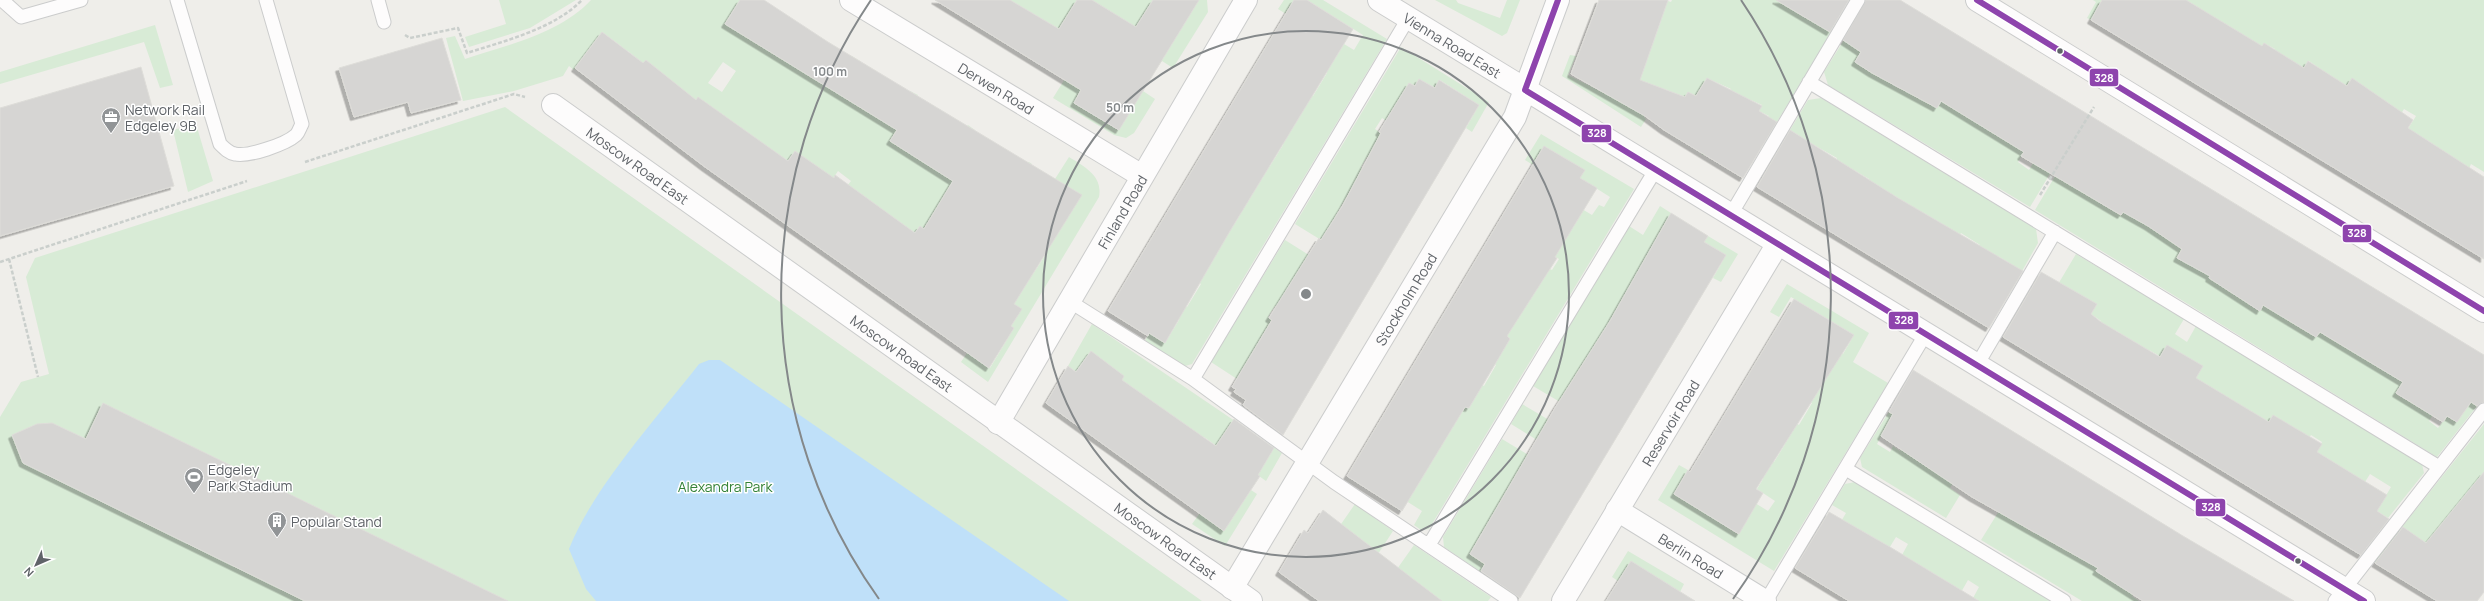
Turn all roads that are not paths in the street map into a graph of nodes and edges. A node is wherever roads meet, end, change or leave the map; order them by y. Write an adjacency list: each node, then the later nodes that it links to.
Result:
1 (2, 0): 2 (lane)
2 (81, 0)
3 (177, 0): 4 (lane)
4 (266, 0)
5 (378, 0): 13 (lane)
6 (851, 0): 18 (street, Derwen Road)
7 (1246, 0): 18 (street, Finland Road)
8 (1379, 0): 12 (street, Vienna Road East)
9 (1558, 0): 15 (street, Stockholm Road)
10 (1858, 0): 14 (lane)
11 (1977, 0): 23 (street)
12 (1409, 17): 15 (street, Vienna Road East); 26 (lane)
13 (384, 22)
14 (1809, 82): 19 (lane); 20 (lane)
15 (1525, 90): 17 (street, Vienna Road East); 29 (street, Stockholm Road)
16 (553, 104): 28 (street, Moscow Road East)
17 (1656, 169): 19 (street, Vienna Road East); 33 (lane)
18 (1142, 176): 22 (street, Finland Road)
19 (1730, 216): 21 (street, Vienna Road East)
20 (2055, 232): 25 (lane); 30 (lane)
21 (1777, 244): 24 (street, Vienna Road East); 32 (street, Reservoir Road)
22 (1069, 301): 26 (lane); 28 (street, Finland Road)
23 (2484, 311)
24 (1925, 335): 25 (street, Vienna Road East); 31 (lane)
25 (1977, 365): 35 (street, Vienna Road East)
26 (1193, 379): 29 (lane)
27 (2484, 410): 30 (lane)
28 (998, 423): 34 (street, Moscow Road East)
29 (1309, 463): 33 (lane); 34 (street, Stockholm Road)
30 (2438, 467): 35 (lane)
31 (1846, 469): 39 (lane); 40 (lane)
32 (1617, 510): 38 (street, Reservoir Road); 39 (street, Berlin Road)
33 (1429, 545): 37 (lane)
34 (1232, 588): 36 (street, Moscow Road East)
35 (2339, 595): 41 (street, Vienna Road East)
36 (1251, 601)
37 (1511, 601)
38 (1563, 601)
39 (1766, 601)
40 (2064, 601)
41 (2364, 601)

